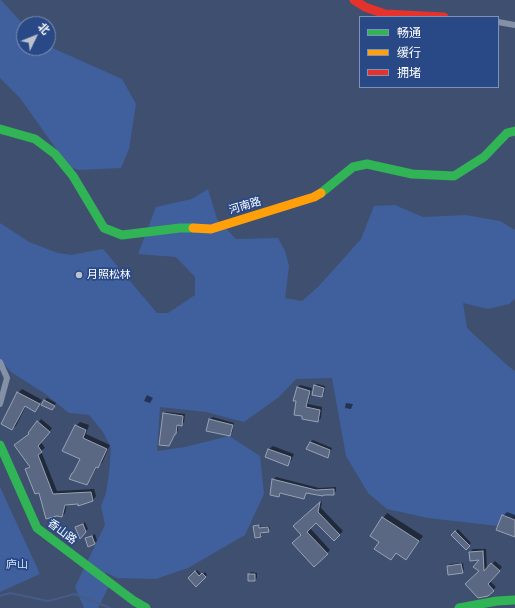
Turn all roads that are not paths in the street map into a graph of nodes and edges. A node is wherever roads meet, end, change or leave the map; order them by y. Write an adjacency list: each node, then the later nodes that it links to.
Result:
1 (354, 0): 2 (street)
2 (424, 16)
3 (499, 22): 4 (street)
4 (515, 25)
5 (0, 129): 6 (street, 河南路)
6 (515, 131)
7 (0, 362): 8 (street)
8 (0, 404)
9 (0, 445): 11 (street, 香山路)
10 (515, 600): 12 (street)
11 (146, 608)
12 (459, 608)

